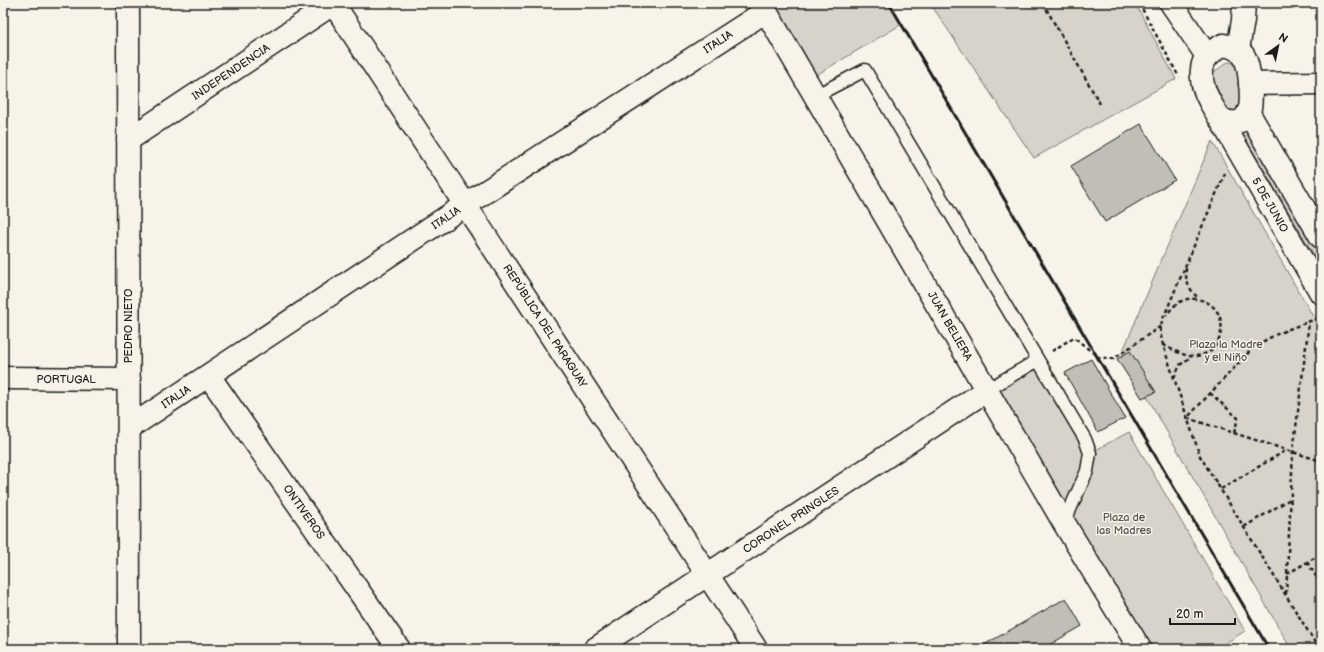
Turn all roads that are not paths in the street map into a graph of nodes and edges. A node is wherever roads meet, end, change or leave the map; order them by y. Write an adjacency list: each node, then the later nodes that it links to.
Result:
1 (128, 3): 13 (street, PEDRO NIETO)
2 (333, 3): 13 (street, INDEPENDENCIA); 14 (street, REPÚBLICA DEL PARAGUAY)
3 (1171, 3): 7 (street)
4 (1244, 3): 6 (street)
5 (763, 7): 10 (street, JUAN BELIERA); 14 (street, ITALIA)
6 (1238, 50): 7 (street); 9 (street)
7 (1207, 56): 12 (street)
8 (1321, 83): 9 (street)
9 (1250, 84): 11 (street)
10 (815, 96): 17 (lane); 21 (street, JUAN BELIERA)
11 (1248, 112): 12 (street); 15 (street)
12 (1219, 117): 16 (street, 5 DE JUNIO)
13 (128, 140): 20 (street, PEDRO NIETO)
14 (465, 205): 18 (street, ITALIA); 24 (street, REPÚBLICA DEL PARAGUAY)
15 (1321, 237)
16 (1321, 294)
17 (1038, 360): 21 (lane); 23 (lane)
18 (209, 376): 22 (street, ITALIA); 26 (street, ONTIVEROS)
19 (3, 378): 20 (street, PORTUGAL)
20 (128, 379): 22 (street, PEDRO NIETO)
21 (987, 390): 23 (street, JUAN BELIERA); 24 (street, CORONEL PRINGLES)
22 (129, 428): 25 (street, PEDRO NIETO)
23 (1064, 523): 29 (street, JUAN BELIERA)
24 (708, 575): 27 (street, CORONEL PRINGLES); 28 (street, REPÚBLICA DEL PARAGUAY)
25 (129, 649)
26 (399, 649)
27 (595, 649)
28 (756, 649)
29 (1140, 649)

